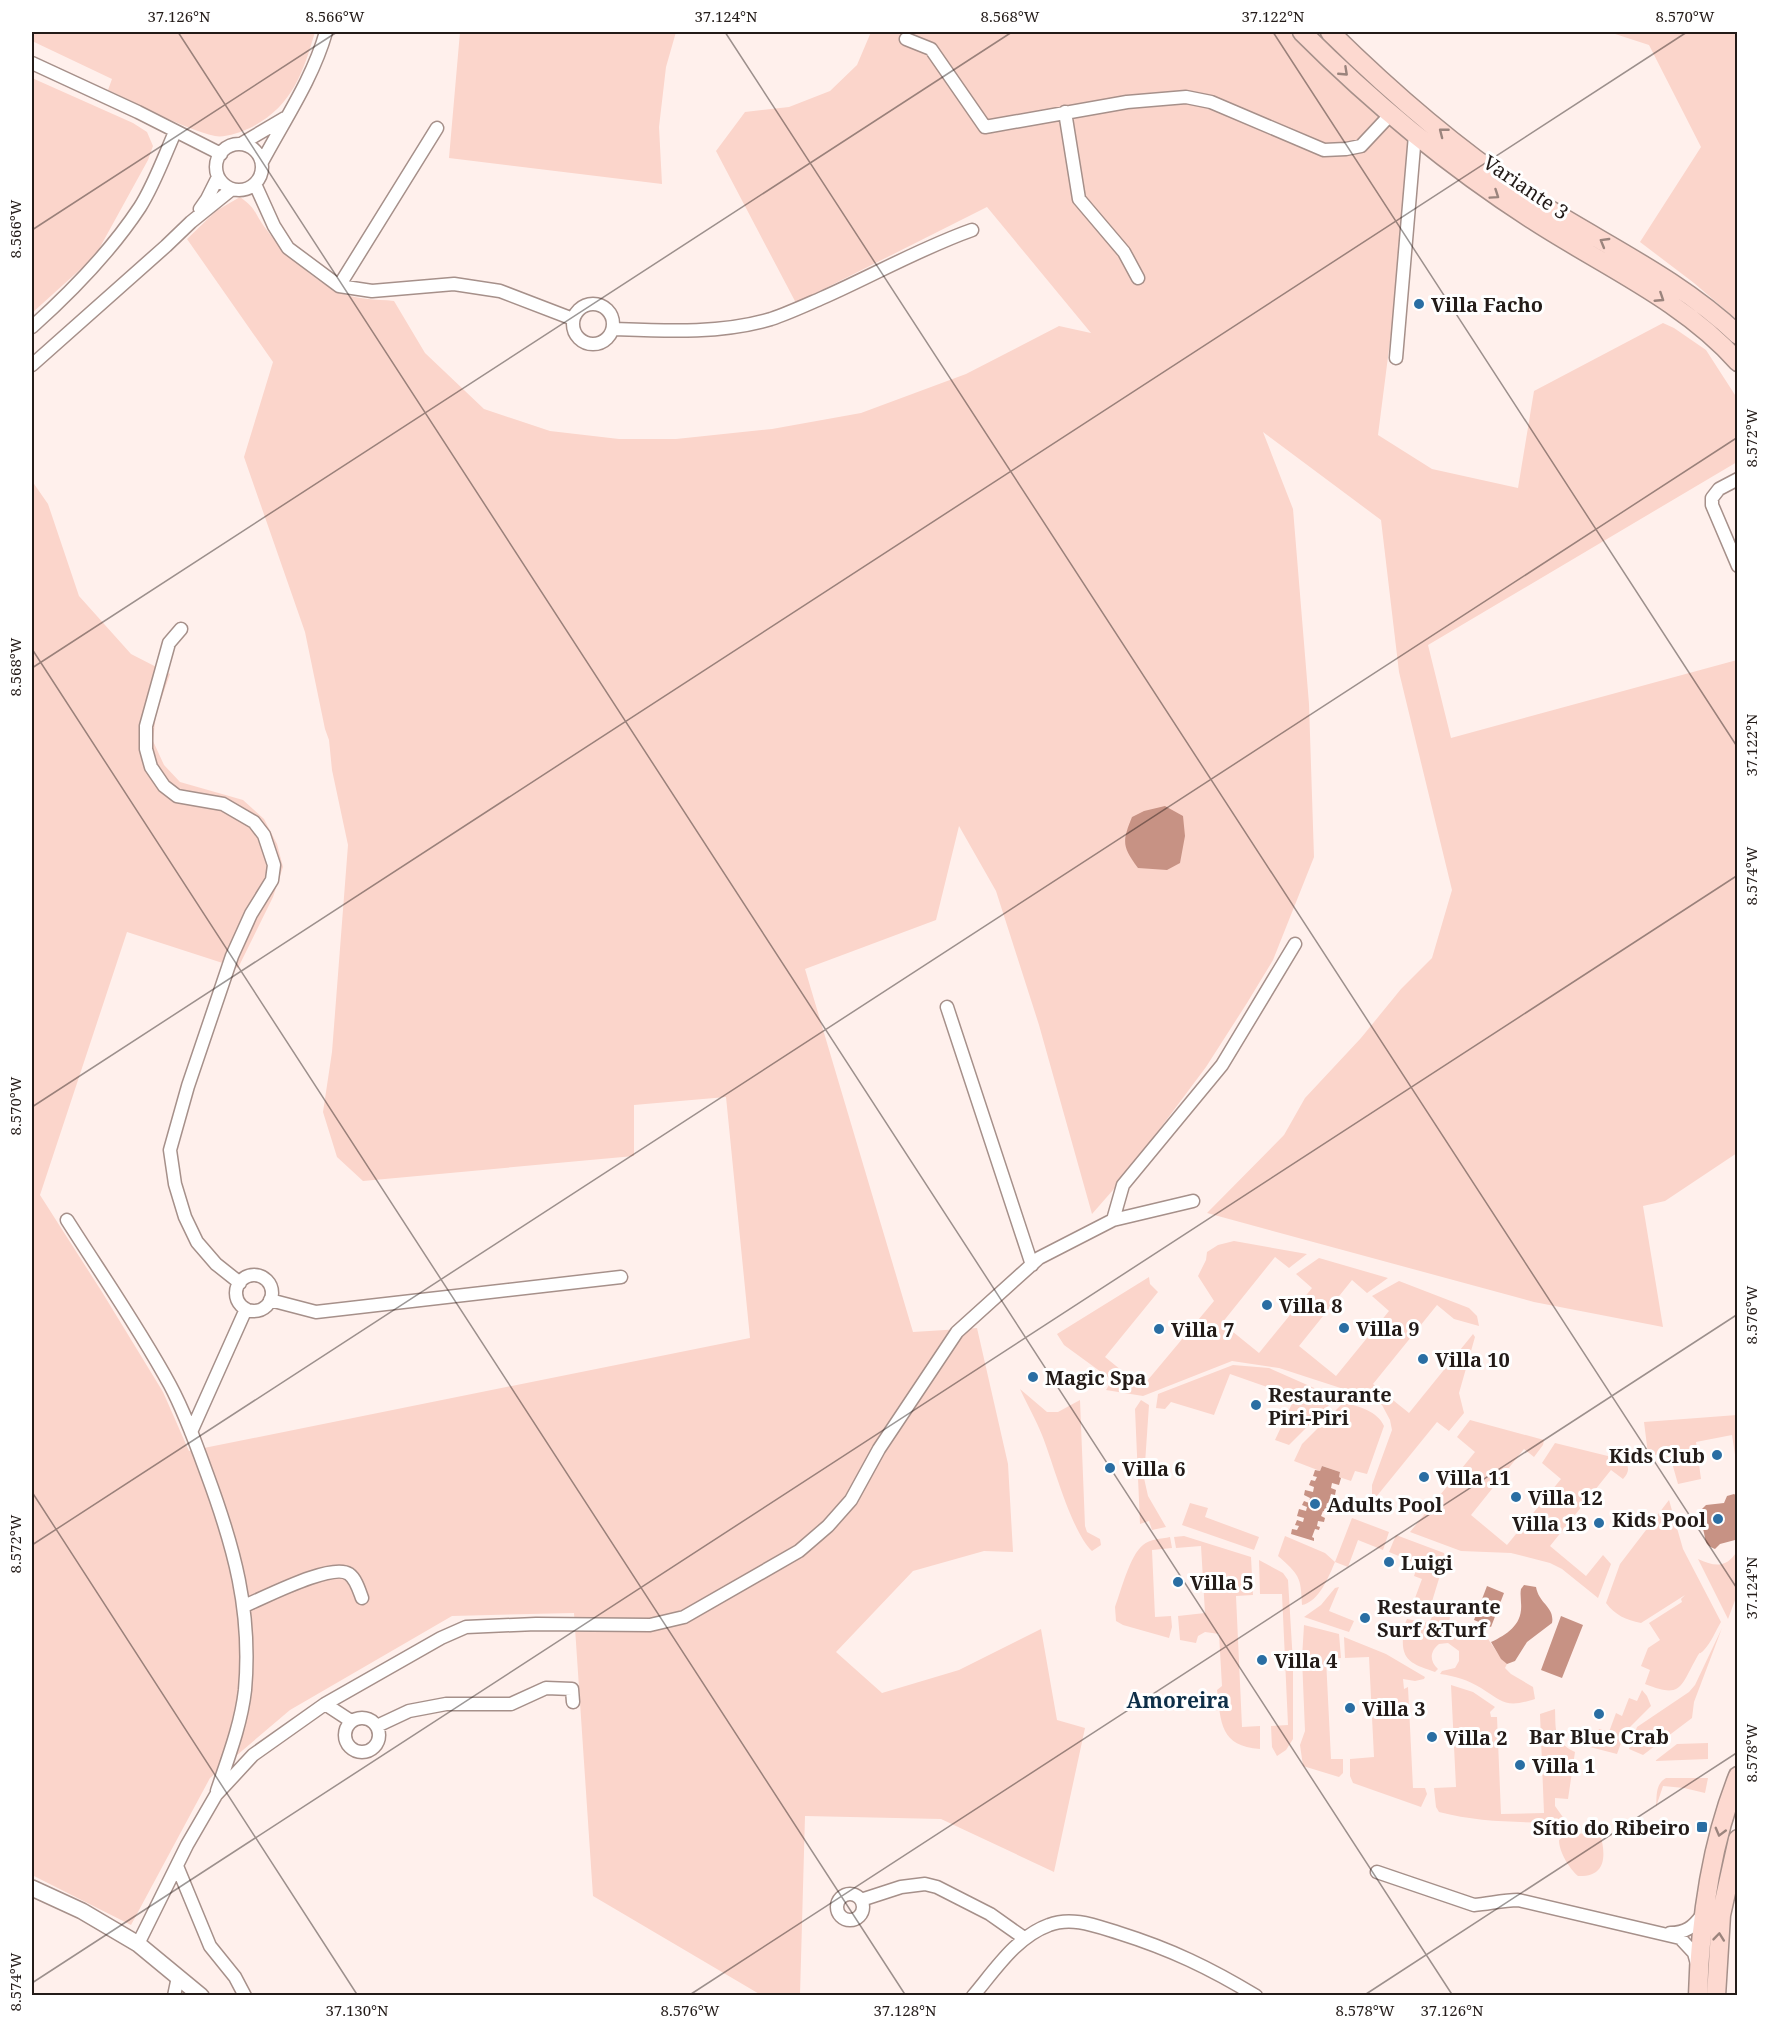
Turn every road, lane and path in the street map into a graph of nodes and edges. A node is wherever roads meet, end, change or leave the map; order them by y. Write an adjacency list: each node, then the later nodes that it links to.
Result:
1 (326, 32): 8 (street)
2 (1302, 32): 7 (main road, Variante 3, one-way to 7)
3 (1330, 32): 25 (main road, Variante 3, one-way to 3)
4 (906, 39): 6 (street)
5 (32, 63): 10 (street)
6 (1065, 112): 7 (street); 20 (street)
7 (1391, 114): 11 (main road, Variante 3)
8 (286, 118): 12 (street); 14 (street)
9 (437, 128): 21 (street)
10 (175, 132): 13 (street); 23 (street)
11 (1415, 135): 26 (street); 27 (main road, Variante 3, one-way to 27)
12 (242, 144): 13 (street); 14 (street)
13 (220, 154): 15 (street)
14 (262, 162): 16 (street)
15 (218, 177): 17 (street); 18 (street)
16 (255, 184): 17 (street); 21 (street)
17 (232, 189): 18 (street)
18 (190, 222): 28 (street)
19 (972, 230): 24 (street)
20 (1138, 278)
21 (339, 286): 22 (street)
22 (573, 319): 24 (street); 24 (street)
23 (32, 327)
24 (613, 329)
25 (1737, 335)
26 (1396, 358)
27 (1737, 362)
28 (32, 365)
29 (1737, 478): 30 (street)
30 (1737, 566)
31 (181, 629): 39 (street)
32 (1295, 944): 36 (street)
33 (947, 1006): 37 (street)
34 (1193, 1201): 36 (street)
35 (67, 1220): 42 (street)
36 (1113, 1220): 37 (street)
37 (1032, 1265): 46 (street)
38 (621, 1277): 40 (street)
39 (240, 1283): 40 (street); 41 (street)
40 (270, 1300): 41 (street)
41 (246, 1309): 42 (street)
42 (192, 1432): 44 (street)
43 (363, 1598): 44 (street)
44 (244, 1606): 50 (street)
45 (573, 1702): 48 (street)
46 (325, 1704): 47 (street); 50 (street)
47 (351, 1721): 48 (street); 48 (street)
48 (377, 1726)
49 (1737, 1776): 56 (main road, one-way to 56)
50 (216, 1795): 52 (street)
51 (1737, 1839): 68 (main road, one-way to 51)
52 (177, 1866): 59 (street); 64 (street)
53 (1377, 1872): 57 (street)
54 (32, 1888): 59 (street)
55 (861, 1900): 58 (street)
56 (1703, 1914): 57 (street); 60 (main road)
57 (1664, 1934): 60 (street)
58 (1024, 1938): 65 (street); 66 (street)
59 (138, 1944): 61 (street)
60 (1699, 1968): 67 (main road)
61 (178, 1977): 62 (street); 63 (street)
62 (174, 1995)
63 (201, 1995)
64 (245, 1995)
65 (973, 1995)
66 (1256, 1995)
67 (1698, 1995)
68 (1716, 1995)

